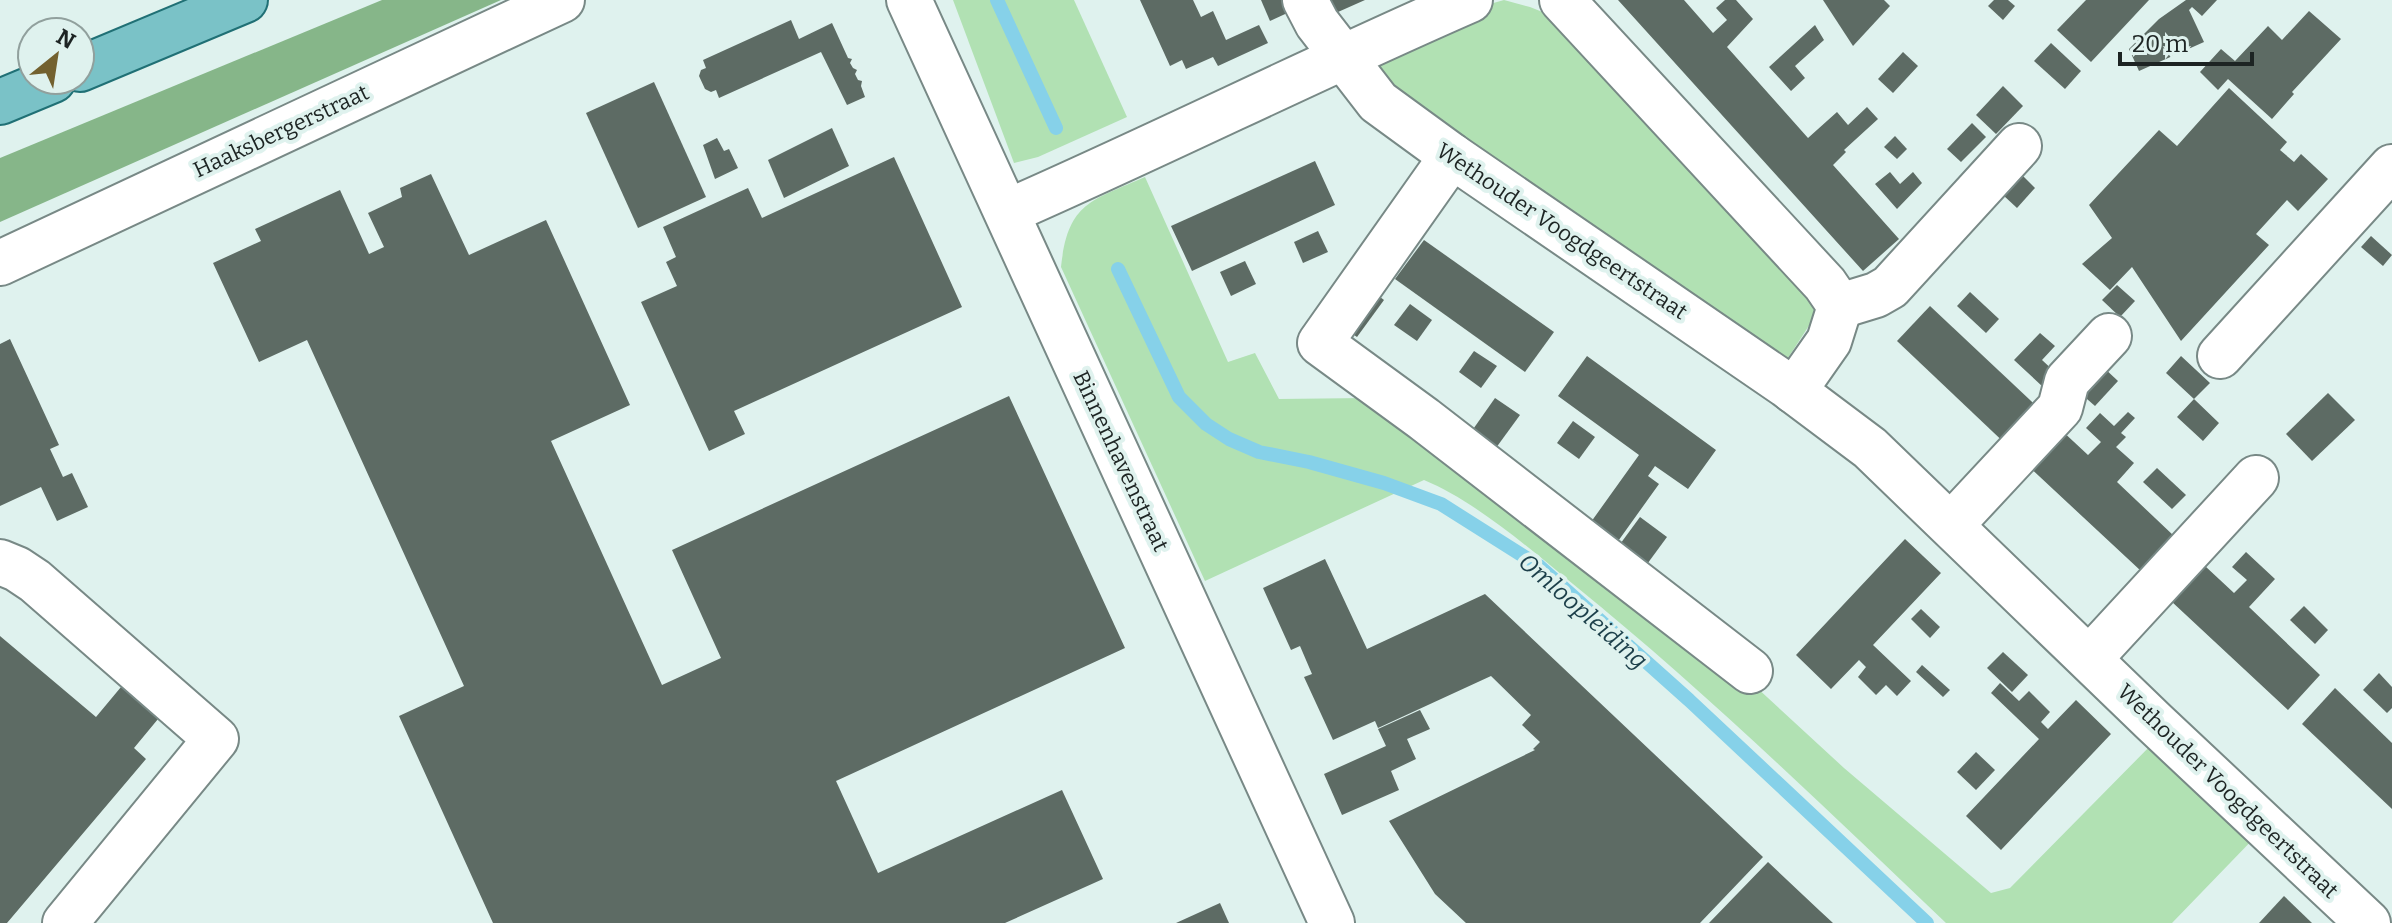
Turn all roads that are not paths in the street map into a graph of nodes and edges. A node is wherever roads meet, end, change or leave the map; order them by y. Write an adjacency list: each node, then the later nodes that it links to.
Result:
1 (245, 0): 8 (main road)
2 (562, 0): 13 (street, Haaksbergerstraat)
3 (909, 0): 12 (street, Binnenhavenstraat)
4 (1305, 0): 7 (street, Wethouder Voogdgeertstraat)
5 (1470, 0): 7 (street)
6 (1562, 0): 14 (street)
7 (1344, 55): 10 (street, Wethouder Voogdgeertstraat); 12 (street)
8 (96, 62)
9 (2019, 146): 14 (street)
10 (1452, 156): 17 (street, Wethouder Voogdgeertstraat); 22 (street)
11 (2392, 167): 16 (street)
12 (1007, 212): 24 (street, Binnenhavenstraat)
13 (0, 263)
14 (1840, 306): 17 (street)
15 (2109, 336): 19 (street)
16 (2220, 356)
17 (1794, 391): 19 (street, Wethouder Voogdgeertstraat)
18 (2256, 478): 21 (street)
19 (1951, 525): 21 (street, Wethouder Voogdgeertstraat)
20 (0, 562): 23 (street)
21 (2090, 658): 25 (street, Wethouder Voogdgeertstraat)
22 (1750, 671)
23 (65, 923)
24 (1332, 923)
25 (2368, 923)

